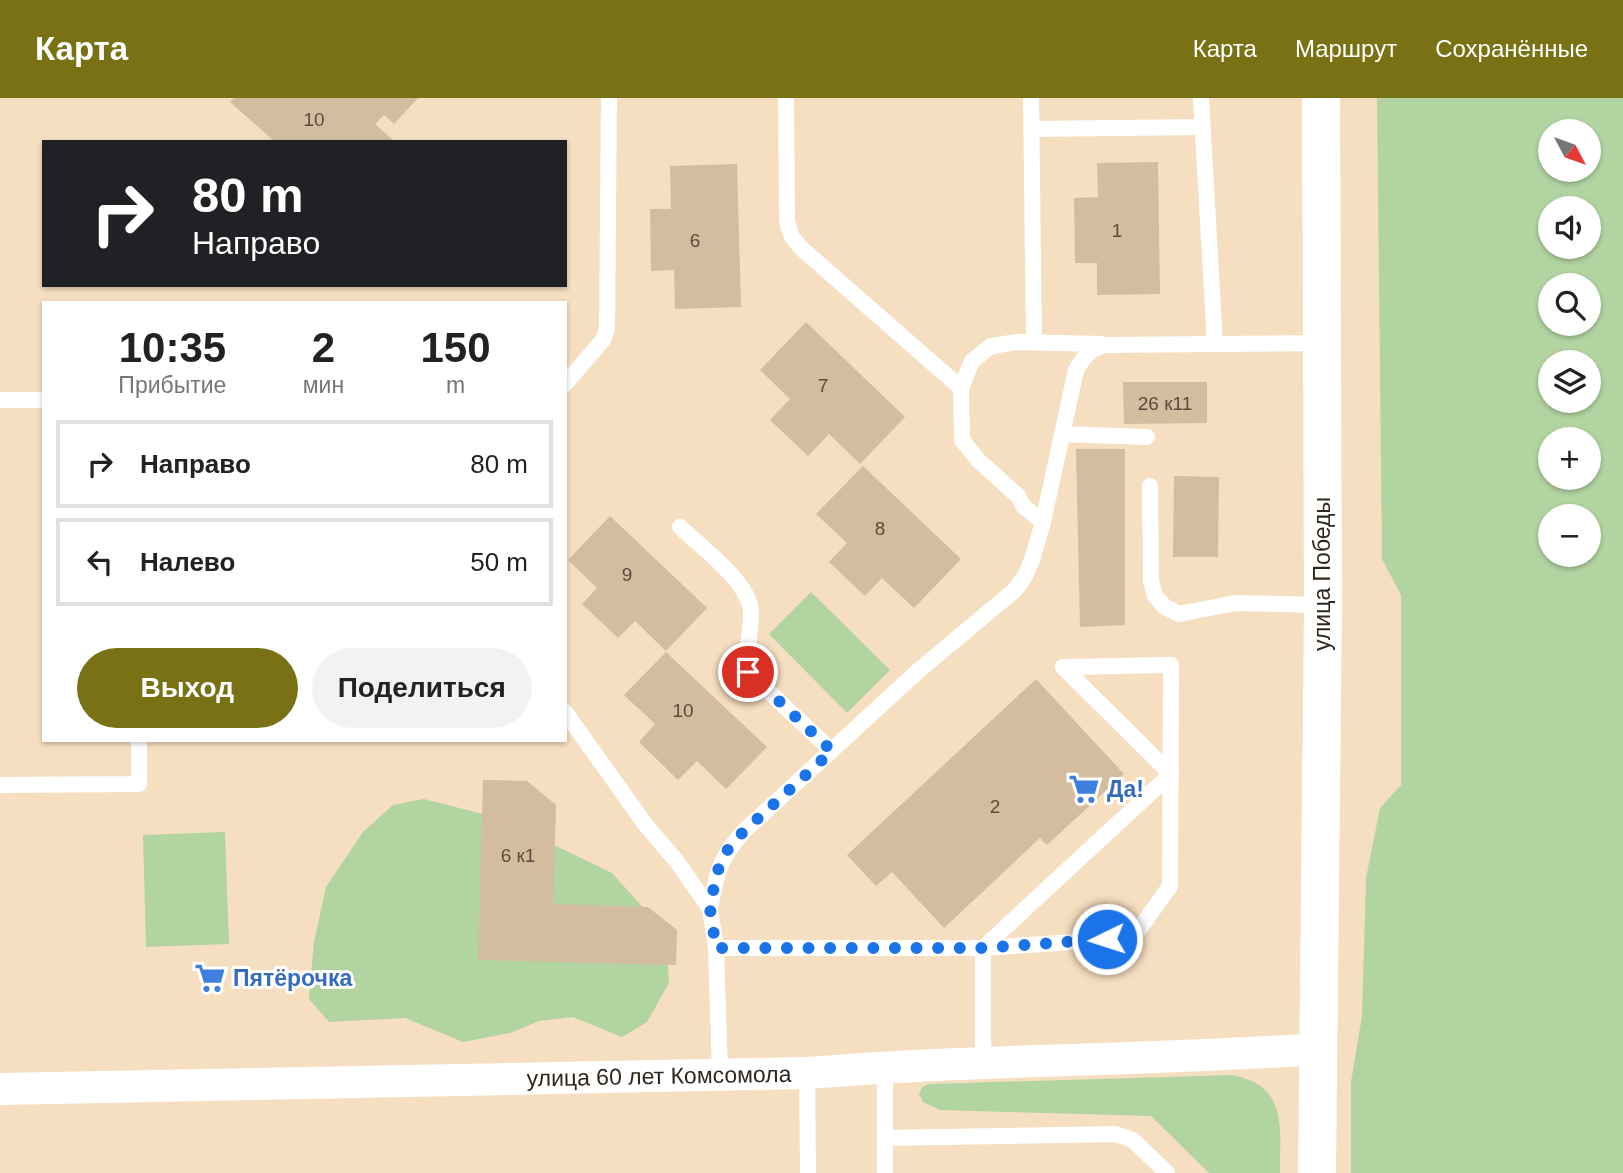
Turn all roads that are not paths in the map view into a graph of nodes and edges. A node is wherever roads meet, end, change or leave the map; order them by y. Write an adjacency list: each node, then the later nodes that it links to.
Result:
1 (610, 98): 12 (lane)
2 (786, 98): 13 (lane)
3 (1031, 98): 7 (lane)
4 (1201, 98): 6 (lane)
5 (1321, 98): 9 (street, улица Победы)
6 (1201, 127): 7 (lane); 10 (lane)
7 (1031, 129): 8 (lane)
8 (1034, 342): 11 (lane); 13 (lane)
9 (1322, 343): 10 (lane); 21 (street, улица Победы)
10 (1215, 344): 11 (lane)
11 (1107, 345): 16 (lane)
12 (567, 382)
13 (961, 388): 19 (lane)
14 (0, 400): 15 (lane)
15 (42, 400)
16 (1062, 434): 17 (lane); 19 (lane)
17 (1147, 437)
18 (1150, 486): 21 (lane)
19 (1043, 522): 24 (lane)
20 (680, 527): 24 (lane)
21 (1323, 605): 30 (street, улица Победы)
22 (567, 715): 27 (lane)
23 (139, 742): 26 (lane)
24 (832, 751): 27 (lane)
25 (1171, 774): 25 (lane); 29 (lane); 29 (lane)
26 (0, 785)
27 (710, 909): 28 (lane)
28 (716, 948): 29 (lane); 34 (lane)
29 (983, 948): 31 (lane)
30 (1317, 1049): 31 (street, улица 60 лет Комсомола); 40 (street, улица Победы)
31 (983, 1063): 32 (street, улица 60 лет Комсомола)
32 (885, 1066): 33 (street, улица 60 лет Комсомола); 36 (lane)
33 (807, 1073): 34 (street, улица 60 лет Комсомола); 37 (lane)
34 (720, 1074): 35 (street, улица 60 лет Комсомола)
35 (0, 1089)
36 (885, 1138): 38 (lane); 39 (lane)
37 (808, 1173)
38 (885, 1173)
39 (1167, 1173)
40 (1317, 1173)

